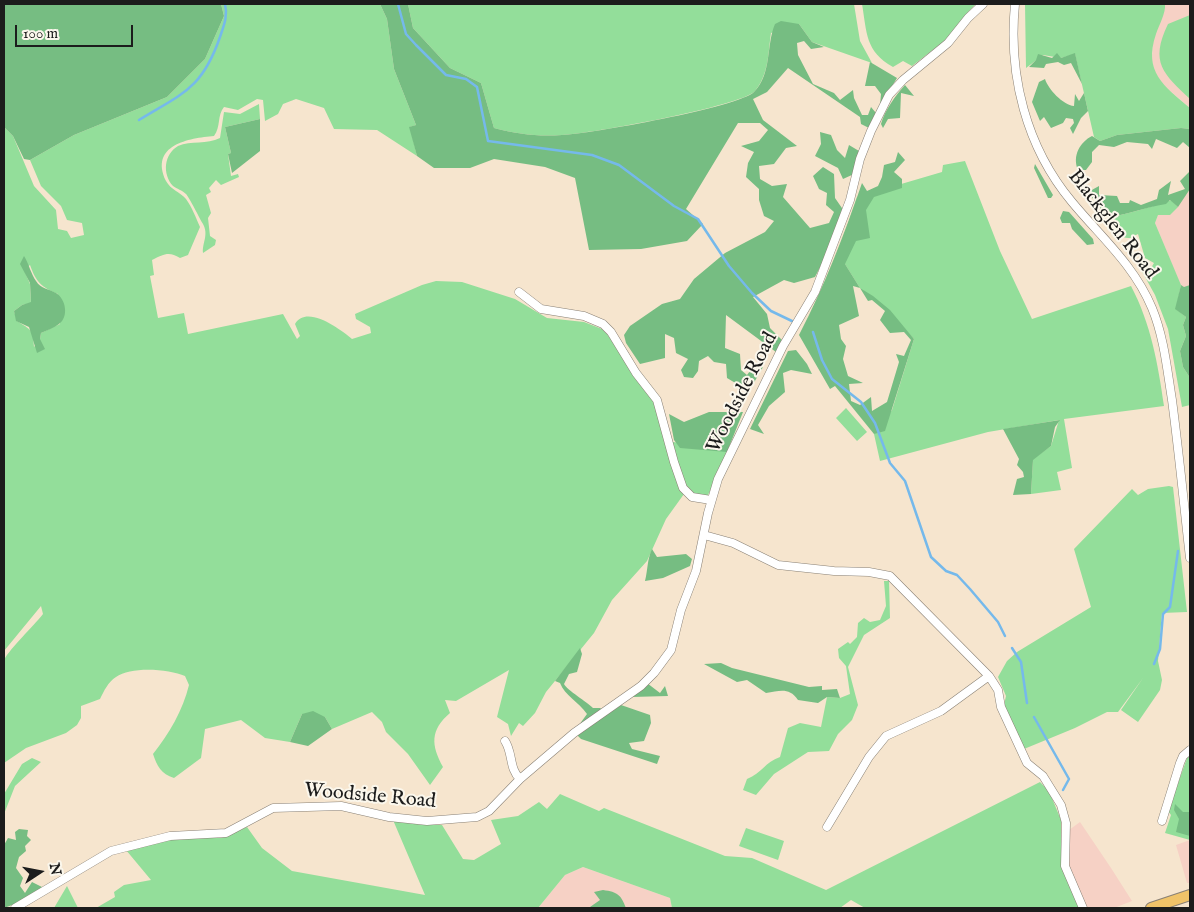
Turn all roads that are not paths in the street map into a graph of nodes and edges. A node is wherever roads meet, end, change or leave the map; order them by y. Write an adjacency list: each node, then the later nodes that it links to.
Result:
1 (983, 4): 4 (street, Woodside Road)
2 (1015, 4): 6 (street, Blackglen Road)
3 (519, 292): 4 (street)
4 (711, 500): 5 (street, Woodside Road)
5 (704, 534): 7 (street); 10 (street, Woodside Road)
6 (1190, 558)
7 (989, 676): 12 (street); 15 (street)
8 (505, 741): 10 (street)
9 (1190, 750): 11 (street)
10 (520, 779): 14 (street, Woodside Road)
11 (1162, 821)
12 (827, 827)
13 (1190, 895): 16 (main road)
14 (16, 908)
15 (1083, 908)
16 (1151, 908)

